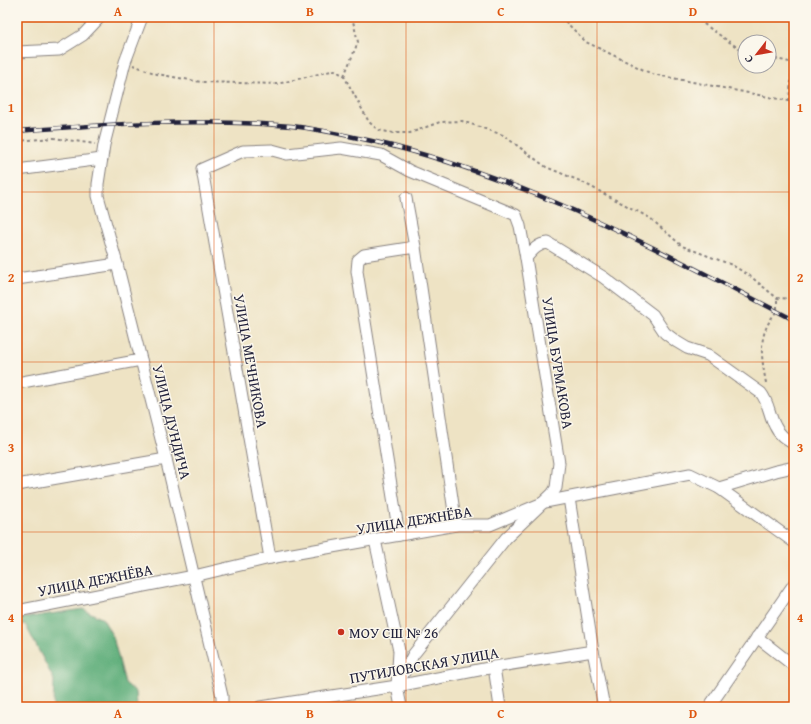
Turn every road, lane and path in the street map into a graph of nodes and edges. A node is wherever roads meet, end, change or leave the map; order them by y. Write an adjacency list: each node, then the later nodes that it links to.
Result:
1 (100, 17): 7 (street)
2 (142, 17): 9 (street, УЛИЦА ДУНДИЧА)
3 (352, 17): 11 (path)
4 (561, 17): 12 (path)
5 (694, 17): 6 (path)
6 (737, 47)
7 (17, 52)
8 (777, 59): 10 (path)
9 (125, 62): 11 (path); 15 (street, УЛИЦА ДУНДИЧА)
10 (793, 63): 12 (path)
11 (344, 76): 24 (path)
12 (789, 101): 13 (path)
13 (794, 104)
14 (17, 142): 15 (path)
15 (104, 145): 16 (street, УЛИЦА ДУНДИЧА)
16 (102, 159): 18 (street); 22 (street, УЛИЦА ДУНДИЧА)
17 (202, 169): 21 (street, УЛИЦА БУРМАКОВА); 40 (street, УЛИЦА МЕЧНИКОВА)
18 (17, 170)
19 (406, 198): 20 (street)
20 (415, 247): 36 (street); 37 (street)
21 (526, 258): 29 (street); 35 (street, УЛИЦА БУРМАКОВА)
22 (117, 264): 23 (street); 26 (street, УЛИЦА ДУНДИЧА)
23 (17, 279)
24 (777, 298): 25 (path); 28 (path)
25 (794, 299)
26 (141, 360): 27 (street); 30 (street, УЛИЦА ДУНДИЧА)
27 (17, 383)
28 (766, 388)
29 (794, 444)
30 (166, 459): 32 (street); 41 (street, УЛИЦА ДУНДИЧА)
31 (794, 467): 33 (street)
32 (17, 485)
33 (719, 488): 34 (street, УЛИЦА ДЕЖНЁВА); 39 (street, УЛИЦА ДЕЖНЁВА)
34 (569, 498): 35 (street, УЛИЦА ДЕЖНЁВА); 45 (street)
35 (545, 502): 36 (street, УЛИЦА ДЕЖНЁВА); 48 (street, УЛИЦА БУРМАКОВА)
36 (456, 525): 37 (street, УЛИЦА ДЕЖНЁВА)
37 (399, 535): 38 (street, УЛИЦА ДЕЖНЁВА)
38 (375, 540): 40 (street, УЛИЦА ДЕЖНЁВА); 48 (street)
39 (794, 542)
40 (270, 558): 41 (street, УЛИЦА ДЕЖНЁВА)
41 (194, 576): 43 (street, УЛИЦА ДЕЖНЁВА); 49 (street, УЛИЦА ДУНДИЧА)
42 (794, 584): 44 (street)
43 (17, 611)
44 (758, 637): 46 (street); 54 (street)
45 (593, 651): 47 (street, ПУТИЛОВСКАЯ УЛИЦА); 53 (street)
46 (794, 666)
47 (494, 667): 48 (street, ПУТИЛОВСКАЯ УЛИЦА); 52 (street)
48 (397, 686): 50 (street, ПУТИЛОВСКАЯ УЛИЦА); 51 (street)
49 (222, 707)
50 (260, 707)
51 (401, 707)
52 (500, 707)
53 (604, 707)
54 (709, 707)

